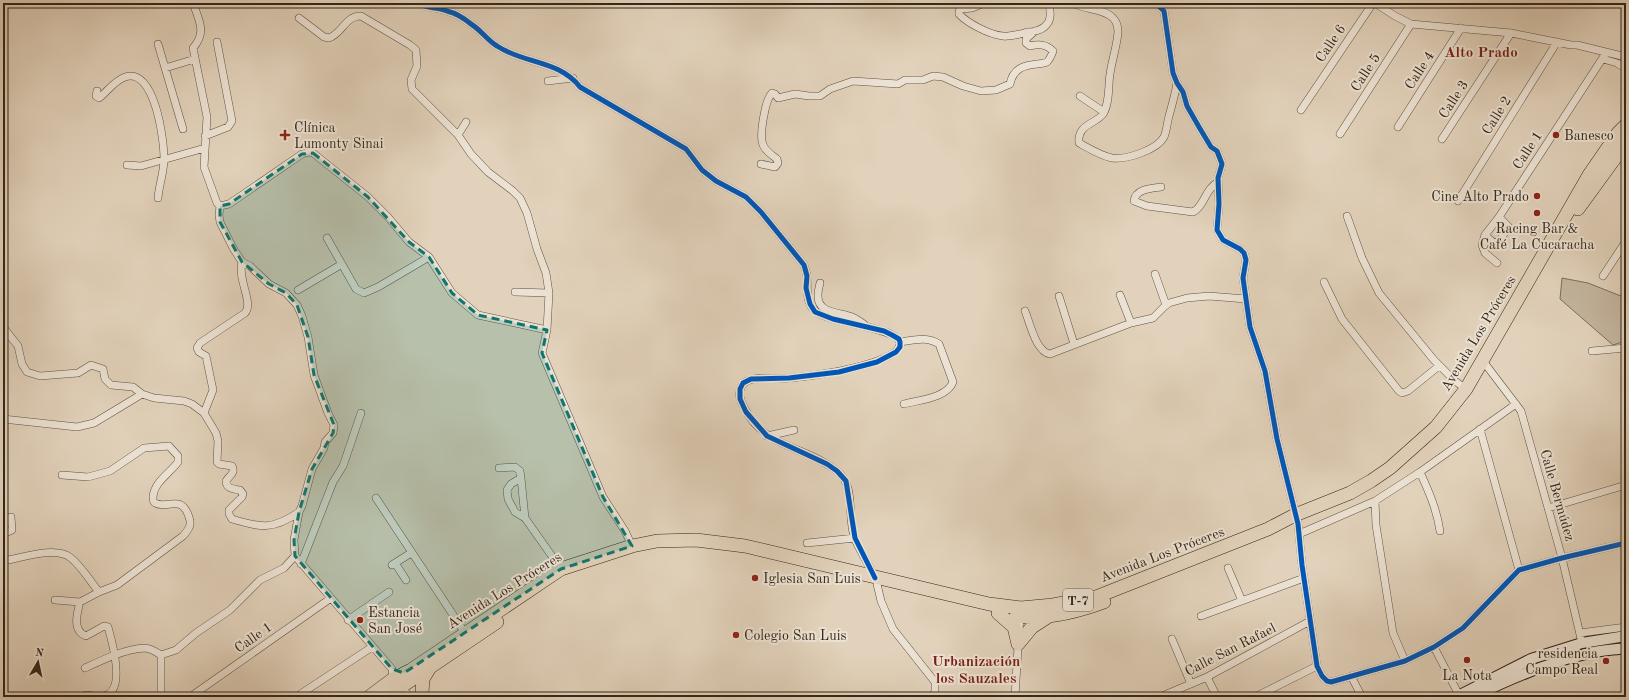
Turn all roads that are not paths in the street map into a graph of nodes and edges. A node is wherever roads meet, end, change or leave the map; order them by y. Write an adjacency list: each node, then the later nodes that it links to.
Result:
1 (193, 3): 18 (street)
2 (418, 3): 21 (street)
3 (984, 3): 11 (street)
4 (1049, 3): 11 (street)
5 (1072, 3): 27 (street)
6 (1155, 3): 23 (street)
7 (1374, 3): 9 (street); 26 (street, Calle 6)
8 (299, 18): 33 (street)
9 (1411, 24): 10 (street); 32 (street, Calle 5)
10 (1461, 28): 12 (street); 30 (street, Calle 4)
11 (1035, 31): 39 (street)
12 (1512, 33): 14 (street); 35 (street, Calle 3)
13 (217, 42): 34 (street)
14 (1557, 42): 16 (street); 44 (street, Calle 2)
15 (158, 44): 19 (street)
16 (1604, 56): 17 (street); 20 (street); 47 (street, Calle 1)
17 (1626, 57)
18 (195, 59): 19 (street); 34 (street)
19 (165, 68): 31 (street)
20 (1626, 69)
21 (573, 78): 22 (street); 69 (street)
22 (548, 81)
23 (1177, 83): 27 (street); 41 (street)
24 (97, 91): 38 (street)
25 (1080, 96): 27 (street)
26 (1301, 110)
27 (1104, 112)
28 (466, 122): 33 (street)
29 (1626, 124): 77 (highway, Avenida Los Próceres / T-7)
30 (1398, 126)
31 (183, 129)
32 (1340, 134)
33 (458, 135): 61 (street)
34 (205, 136): 37 (street)
35 (1442, 139)
36 (1624, 147): 75 (highway, Avenida Los Próceres / T-7)
37 (205, 148): 38 (street); 45 (street)
38 (164, 160): 40 (street); 43 (street)
39 (761, 164)
40 (127, 165)
41 (1218, 182): 42 (street); 64 (street)
42 (1161, 186)
43 (158, 198)
44 (1458, 202)
45 (220, 206): 51 (street); 52 (street)
46 (1347, 216): 76 (street)
47 (1499, 217): 48 (street, Calle 1); 48 (street)
48 (1485, 235): 53 (street)
49 (327, 238): 54 (street)
50 (1626, 241): 56 (street)
51 (430, 256): 54 (street); 70 (street)
52 (242, 262): 81 (street); 95 (street)
53 (1497, 263)
54 (342, 264): 59 (street)
55 (1155, 274): 65 (street)
56 (1603, 276)
57 (1324, 282): 76 (street)
58 (820, 283): 69 (street)
59 (298, 290)
60 (515, 292): 61 (street)
61 (549, 293): 70 (street)
62 (1059, 296): 72 (street)
63 (1120, 296): 67 (street)
64 (1246, 300): 65 (street); 98 (street)
65 (1166, 305): 67 (street)
66 (1025, 311): 72 (street)
67 (1131, 323): 72 (street)
68 (3, 327): 78 (street)
69 (868, 328): 71 (street)
70 (548, 330): 104 (street)
71 (900, 342): 79 (street); 86 (street)
72 (1074, 344)
73 (1626, 348): 74 (street)
74 (1592, 351)
75 (1486, 365): 80 (street, Calle Bermúdez); 98 (highway, Avenida Los Próceres / T-7)
76 (1439, 366): 77 (street)
77 (1466, 389): 98 (highway, Avenida Los Próceres / T-7)
78 (142, 394): 81 (street); 83 (street)
79 (904, 404)
80 (1516, 404): 84 (street); 94 (street, Calle Bermúdez)
81 (204, 413): 95 (street)
82 (361, 413): 109 (street)
83 (3, 419)
84 (1480, 429): 88 (street); 112 (street)
85 (794, 430): 86 (street)
86 (767, 436): 101 (street)
87 (499, 468): 90 (street)
88 (1420, 472): 93 (street); 99 (street)
89 (62, 475): 116 (street)
90 (521, 478): 97 (street); 97 (street)
91 (1626, 485): 94 (street)
92 (376, 498): 105 (street)
93 (1375, 501): 98 (street); 139 (street)
94 (1548, 508): 107 (street, Calle Bermúdez)
95 (299, 512): 106 (street)
96 (11, 517): 100 (street)
97 (525, 518): 111 (street)
98 (1297, 525): 113 (street); 122 (highway, Avenida Los Próceres / T-7); 124 (highway, Avenida Los Próceres / T-7)
99 (1440, 531)
100 (3, 534)
101 (855, 538): 102 (street); 115 (street)
102 (807, 543)
103 (1626, 543): 107 (street)
104 (632, 546): 111 (highway, Avenida Los Próceres / T-7); 115 (highway, Avenida Los Próceres / T-7)
105 (412, 553): 114 (street); 129 (street)
106 (295, 556): 109 (street); 138 (street)
107 (1562, 558): 112 (street); 132 (street, Calle Bermúdez)
108 (3, 559): 116 (street)
109 (301, 564): 118 (street)
110 (1228, 568): 120 (street)
111 (561, 569): 129 (highway, Avenida Los Próceres / T-7)
112 (1519, 570): 135 (street)
113 (1304, 578): 120 (street); 127 (street)
114 (406, 580)
115 (876, 581): 122 (highway, Avenida Los Próceres / T-7); 123 (highway, Avenida Los Próceres / T-7); 142 (highway, Avenida Los Próceres / T-7); 155 (street)
116 (99, 592): 121 (street)
117 (390, 592): 126 (street)
118 (331, 598): 126 (street); 151 (street, Calle 1)
119 (55, 600): 121 (street)
120 (1242, 601): 125 (street)
121 (80, 602): 137 (street)
122 (1021, 612): 123 (highway, Avenida Los Próceres / T-7); 124 (highway, Avenida Los Próceres / T-7); 133 (street)
123 (998, 613): 133 (highway)
124 (1051, 615): 133 (highway, T-7)
125 (1201, 616)
126 (348, 620): 134 (street)
127 (1310, 621): 140 (street); 144 (street, Calle San Rafael)
128 (1626, 627): 132 (street)
129 (465, 633): 145 (highway, Avenida Los Próceres / T-7)
130 (1626, 636): 132 (street)
131 (1172, 638): 146 (street)
132 (1581, 638): 148 (street)
133 (1018, 644): 156 (street)
134 (372, 647): 145 (street); 152 (street)
135 (1434, 647): 139 (street); 148 (street)
136 (1626, 648): 161 (street)
137 (114, 655): 138 (street); 141 (street); 149 (street)
138 (162, 655): 150 (street)
139 (1405, 661): 143 (street)
140 (1317, 666): 143 (street); 159 (street)
141 (85, 668)
142 (429, 668): 145 (highway, Avenida Los Próceres / T-7); 147 (highway)
143 (1351, 676): 160 (street)
144 (1207, 677): 146 (street, Calle San Rafael); 158 (street)
145 (400, 678): 147 (street); 147 (street); 153 (highway, Avenida Los Próceres / T-7); 154 (highway, Avenida Los Próceres / T-7)
146 (1191, 684): 157 (street, Calle San Rafael)
147 (419, 696)
148 (1459, 696)
149 (82, 697)
150 (160, 697)
151 (190, 697)
152 (296, 697)
153 (369, 697)
154 (386, 697)
155 (932, 697)
156 (1015, 697)
157 (1160, 697)
158 (1217, 697)
159 (1255, 697)
160 (1362, 697)
161 (1473, 697)

